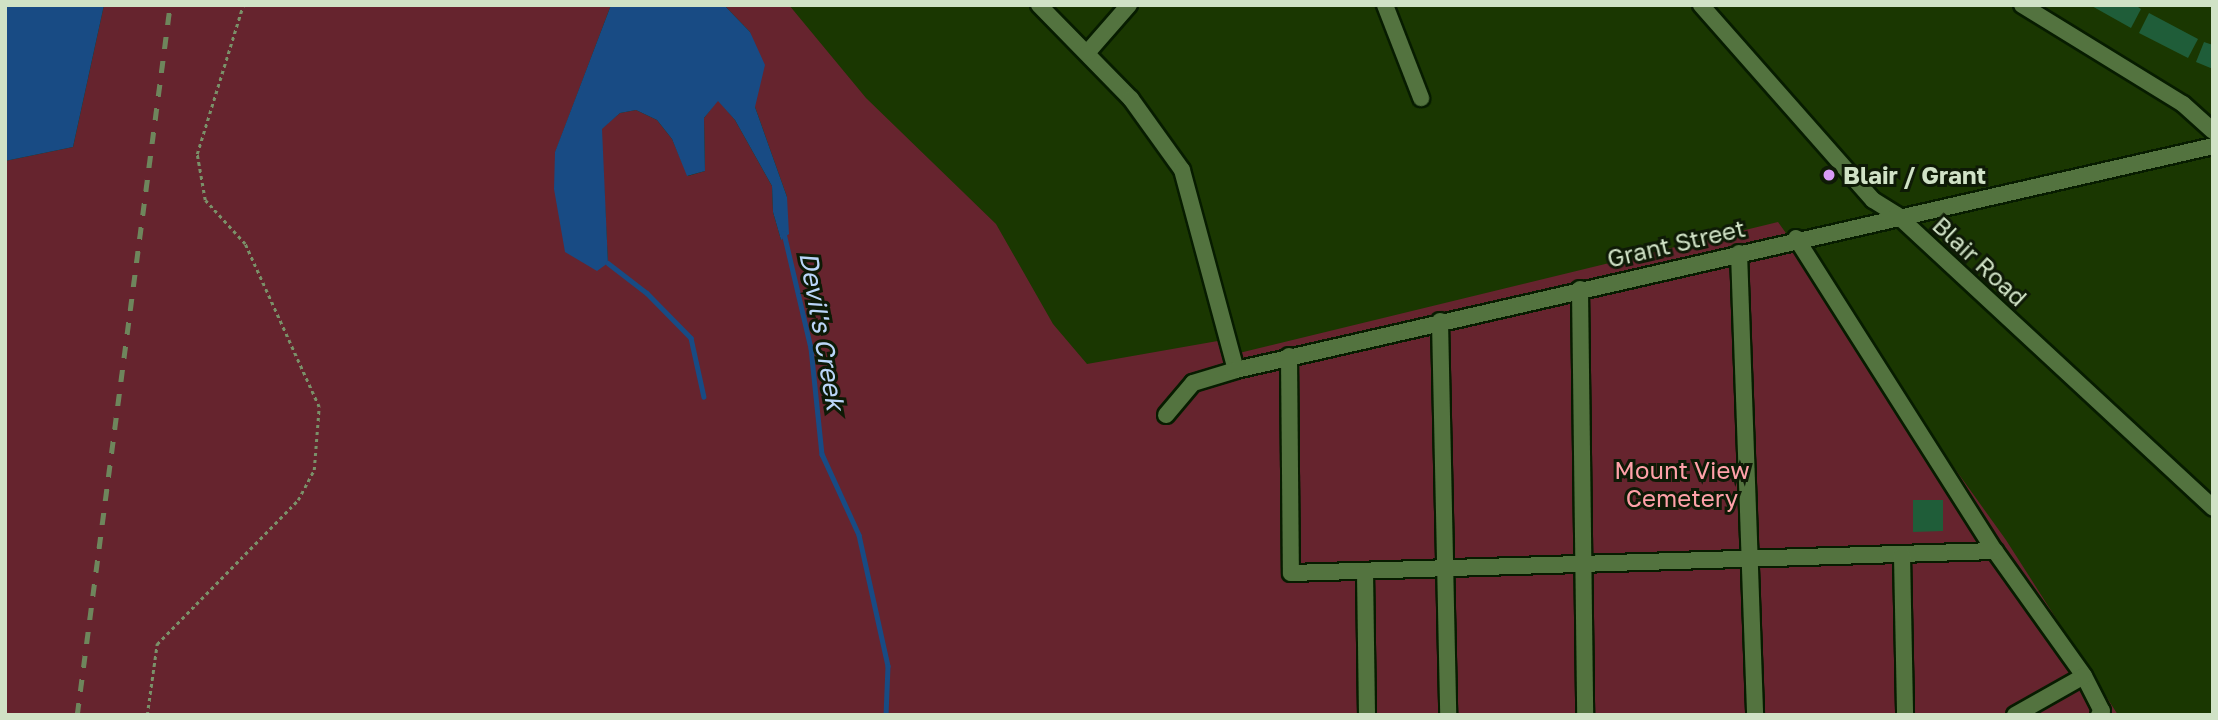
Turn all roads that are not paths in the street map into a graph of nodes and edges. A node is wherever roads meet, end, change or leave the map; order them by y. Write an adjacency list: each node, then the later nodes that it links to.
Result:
1 (1039, 5): 6 (street)
2 (1129, 5): 6 (street)
3 (1385, 5): 7 (street)
4 (1701, 5): 10 (street, Blair Road)
5 (2022, 5): 8 (street)
6 (1087, 53): 16 (street)
7 (1421, 98)
8 (2213, 131)
9 (2213, 146): 10 (street, Grant Street)
10 (1897, 215): 11 (street, Grant Street); 18 (street, Blair Road)
11 (1796, 238): 12 (street, Grant Street); 19 (street)
12 (1739, 253): 13 (street, Grant Street); 21 (street)
13 (1580, 289): 14 (street, Grant Street); 22 (street)
14 (1440, 321): 15 (street, Grant Street); 23 (street)
15 (1289, 356): 16 (street, Grant Street); 24 (street)
16 (1236, 369): 17 (street, Grant Street)
17 (1166, 415)
18 (2213, 508)
19 (1995, 551): 20 (street); 25 (street)
20 (1902, 555): 21 (street); 30 (street)
21 (1750, 557): 22 (street); 29 (street)
22 (1585, 561): 23 (street); 28 (street)
23 (1444, 568): 24 (street); 27 (street)
24 (1365, 572): 26 (street)
25 (2084, 676): 31 (street); 32 (street)
26 (1367, 715)
27 (1448, 715)
28 (1585, 715)
29 (1755, 715)
30 (1905, 715)
31 (2015, 715)
32 (2099, 715)

